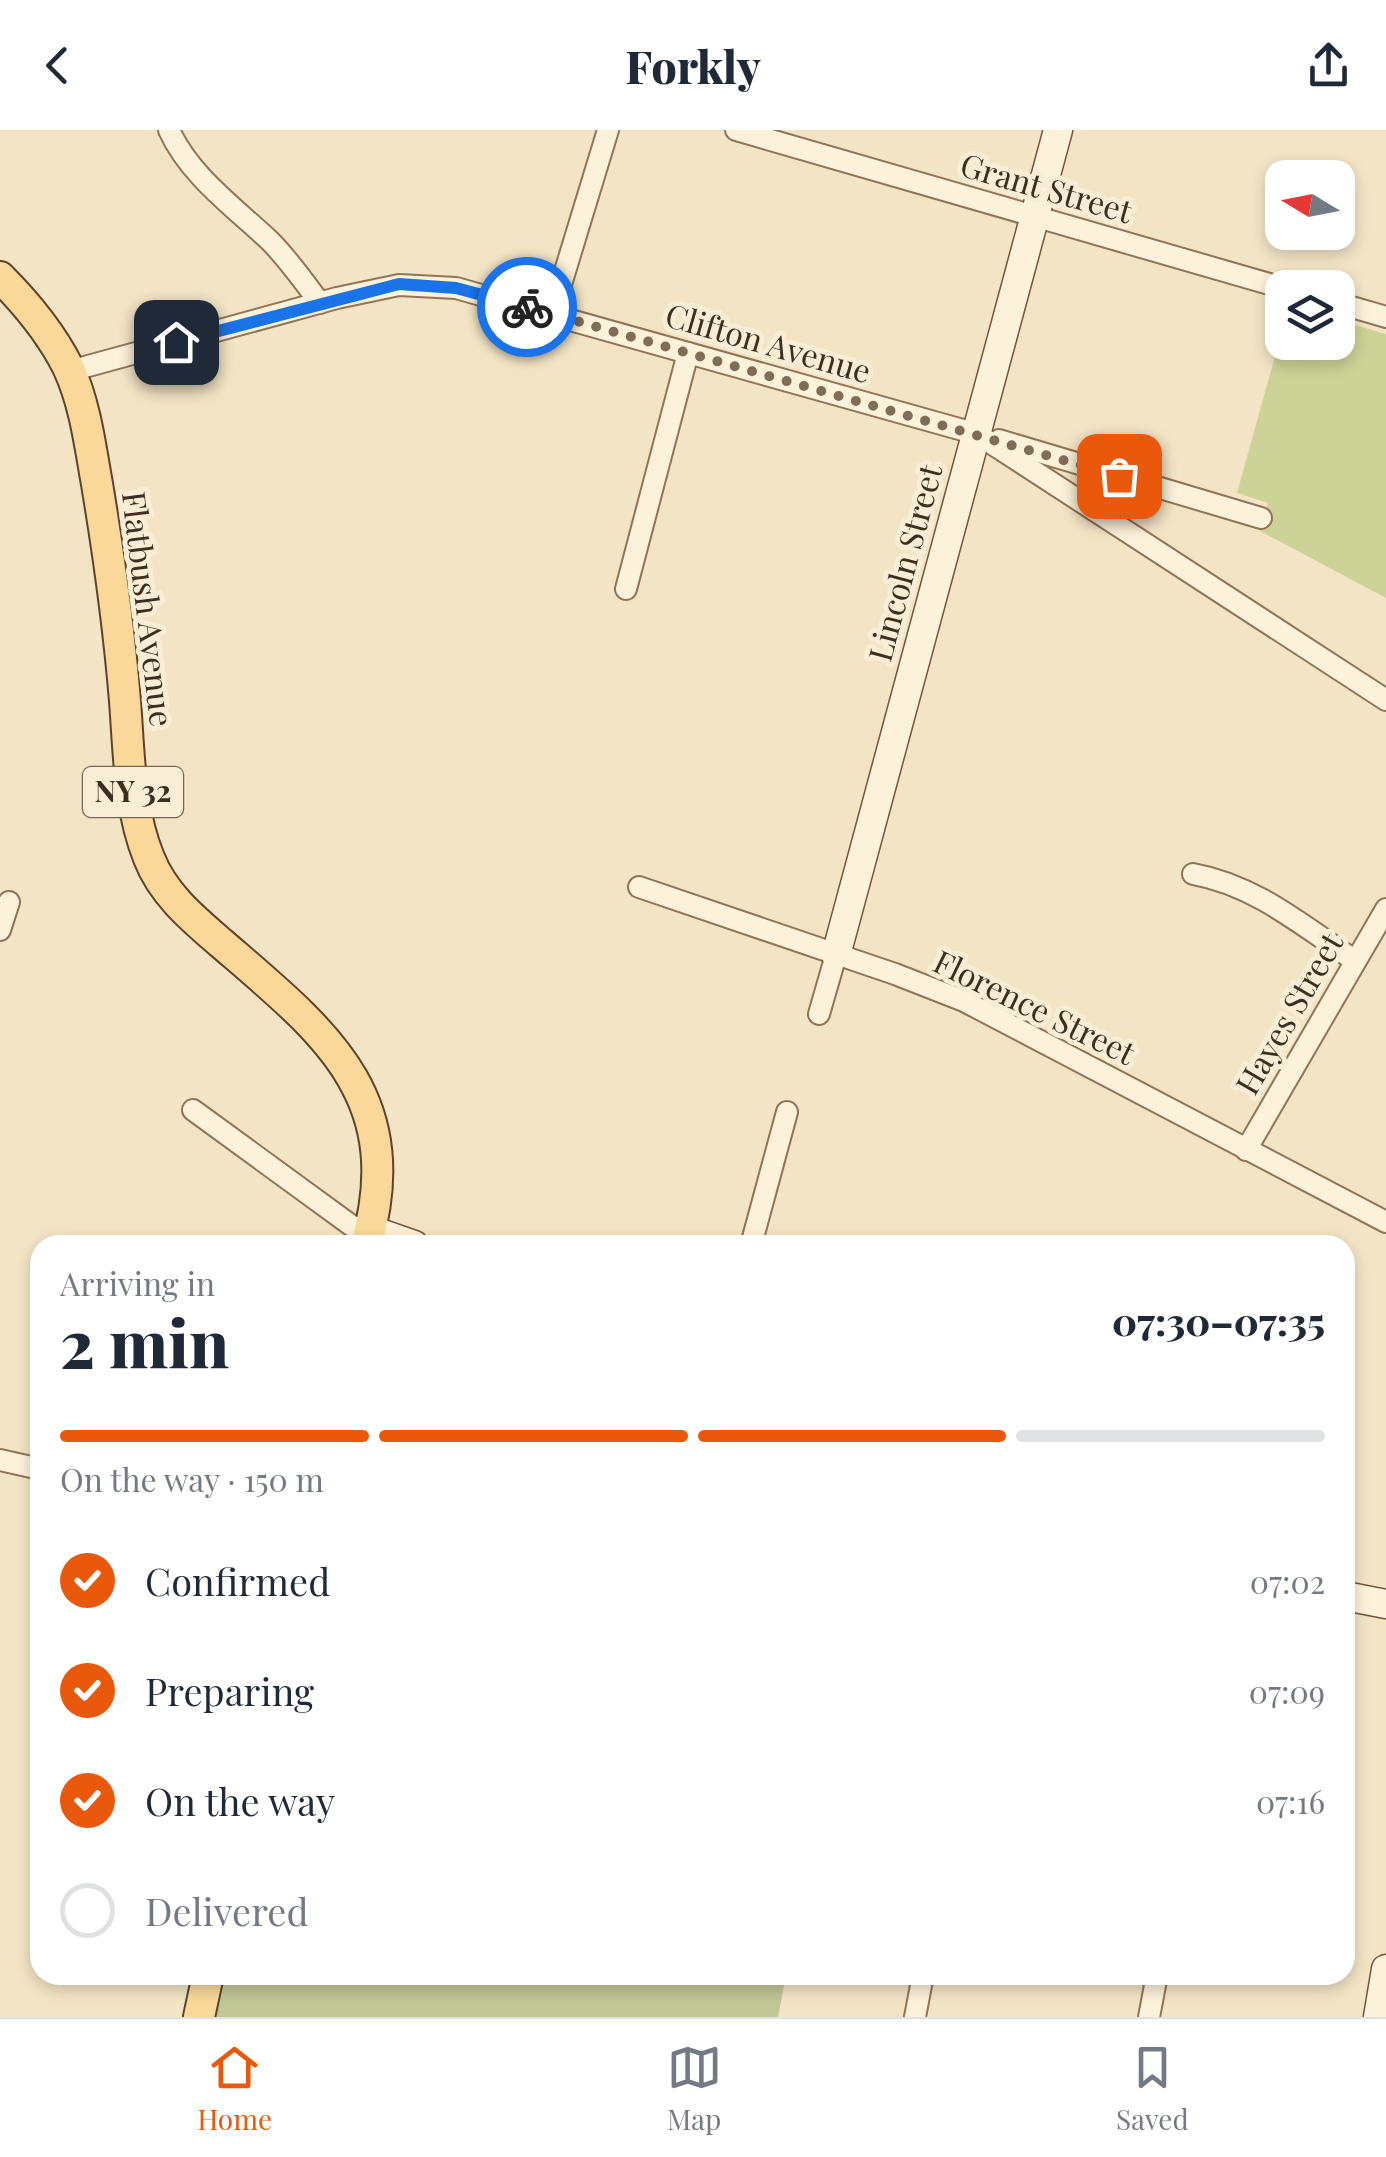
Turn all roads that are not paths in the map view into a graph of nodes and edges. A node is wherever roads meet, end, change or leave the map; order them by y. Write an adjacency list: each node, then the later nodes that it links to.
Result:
1 (169, 130): 8 (street)
2 (608, 130): 10 (street)
3 (736, 130): 5 (street, Grant Street)
4 (1058, 130): 5 (street, Lincoln Street)
5 (1034, 216): 7 (street, Grant Street); 14 (street, Lincoln Street)
6 (0, 277): 13 (main road, Flatbush Avenue / NY 32)
7 (1265, 283)
8 (320, 303): 10 (street, Clifton Avenue); 13 (street, Clifton Avenue)
9 (1355, 308): 11 (street)
10 (552, 314): 12 (street, Clifton Avenue)
11 (1386, 317)
12 (688, 353): 14 (street, Clifton Avenue); 16 (street)
13 (70, 370): 31 (main road, Flatbush Avenue / NY 32)
14 (977, 434): 15 (street); 17 (street, Clifton Avenue); 23 (street, Lincoln Street)
15 (1260, 518)
16 (626, 590)
17 (1386, 700)
18 (1193, 874): 24 (street)
19 (639, 887): 23 (street, Florence Street)
20 (9, 902): 22 (street)
21 (1386, 909): 24 (street, Hayes Street)
22 (0, 930)
23 (836, 955): 25 (street, Lincoln Street); 28 (street, Florence Street)
24 (1354, 960): 28 (street, Hayes Street)
25 (818, 1014)
26 (193, 1110): 30 (street)
27 (787, 1112): 32 (street)
28 (1246, 1150): 29 (street, Florence Street)
29 (1386, 1222)
30 (364, 1235)
31 (369, 1235)
32 (753, 1235)
33 (0, 1460): 34 (street)
34 (30, 1467)
35 (1355, 1598): 36 (street)
36 (1386, 1604)
37 (1386, 1969): 44 (street)
38 (206, 1985): 41 (main road)
39 (921, 1985): 42 (street)
40 (1155, 1985): 43 (street)
41 (200, 2017)
42 (915, 2017)
43 (1149, 2017)
44 (1378, 2017)

